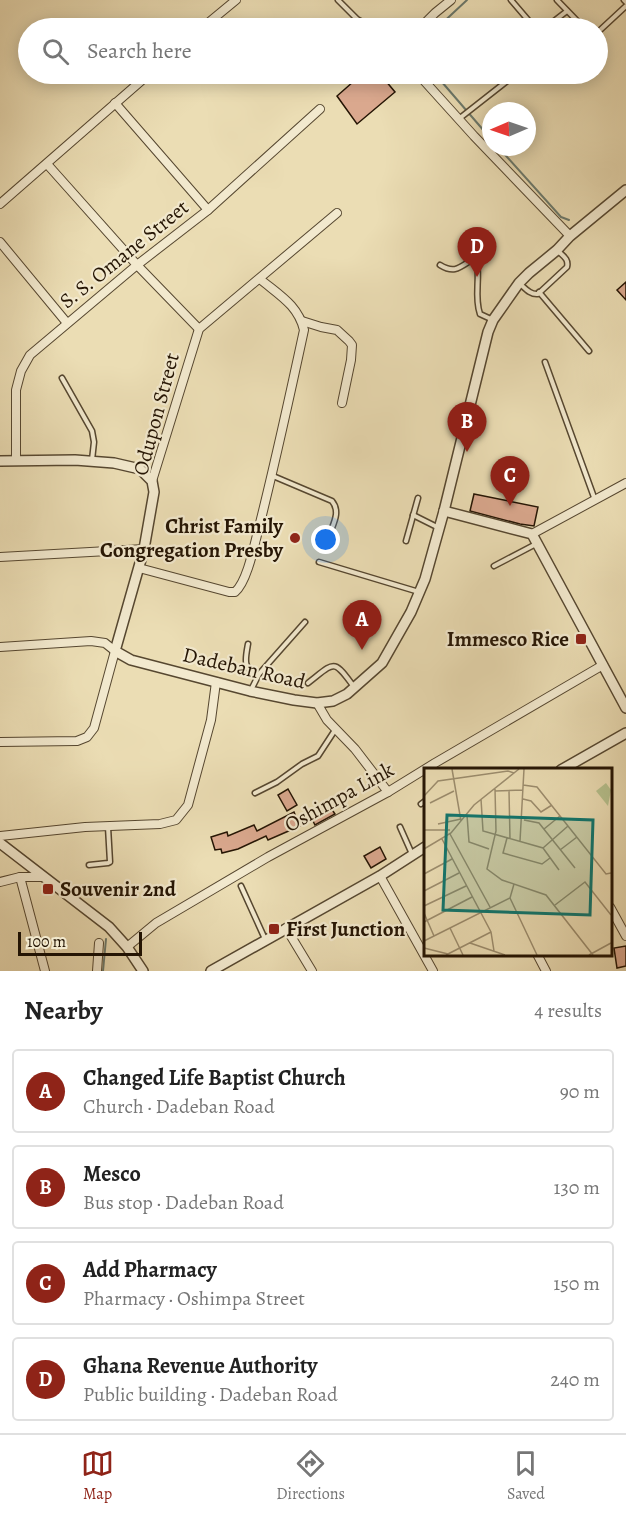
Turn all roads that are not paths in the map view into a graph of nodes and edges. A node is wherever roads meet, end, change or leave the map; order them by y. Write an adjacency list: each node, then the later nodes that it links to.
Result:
1 (236, 0): 8 (street)
2 (338, 0): 9 (lane)
3 (451, 0): 10 (street)
4 (512, 0): 11 (lane)
5 (557, 0): 7 (lane)
6 (625, 3): 14 (lane)
7 (567, 11): 12 (lane); 13 (lane)
8 (214, 18)
9 (356, 18)
10 (430, 18)
11 (527, 18)
12 (558, 18)
13 (574, 18)
14 (608, 21)
15 (137, 84): 18 (street)
16 (430, 84): 20 (street)
17 (503, 84): 20 (lane)
18 (115, 103): 21 (street); 24 (street)
19 (320, 109): 24 (street, S. S. Omane Street)
20 (465, 114): 26 (street)
21 (47, 164): 23 (street); 29 (street)
22 (626, 190): 26 (street, Dadeban Road)
23 (0, 204)
24 (208, 210): 29 (street, S. S. Omane Street)
25 (337, 213): 31 (street, Odupon Street)
26 (570, 236): 28 (street, Dadeban Road)
27 (0, 242): 36 (street)
28 (557, 250): 32 (street, Dadeban Road); 33 (lane)
29 (137, 265): 36 (street, S. S. Omane Street); 37 (street)
30 (440, 265): 34 (lane)
31 (260, 279): 35 (street); 37 (street, Odupon Street)
32 (519, 283): 33 (lane); 34 (street, Dadeban Road)
33 (539, 292): 38 (lane)
34 (493, 320): 50 (street, Dadeban Road)
35 (302, 321): 41 (street); 45 (street)
36 (67, 323): 42 (street, S. S. Omane Street)
37 (199, 329): 46 (street, Odupon Street)
38 (589, 351)
39 (545, 362): 49 (lane)
40 (62, 378): 44 (lane)
41 (342, 403)
42 (16, 460): 43 (street); 44 (street)
43 (0, 461)
44 (92, 461): 46 (street)
45 (272, 476): 54 (lane); 61 (street)
46 (153, 481): 57 (street, Odupon Street)
47 (626, 483): 49 (street)
48 (418, 498): 51 (lane)
49 (595, 500): 53 (street)
50 (444, 511): 52 (street, Dadeban Road); 53 (street)
51 (413, 515): 52 (lane); 55 (lane)
52 (439, 528): 62 (street, Dadeban Road)
53 (532, 534): 56 (street)
54 (329, 536)
55 (406, 541)
56 (537, 544): 60 (lane); 67 (street)
57 (144, 549): 58 (street); 61 (street, Odupon Street)
58 (0, 557)
59 (319, 562): 62 (lane)
60 (494, 566)
61 (139, 568): 66 (street, Odupon Street)
62 (420, 592): 71 (street, Dadeban Road)
63 (305, 622): 68 (lane)
64 (248, 644): 68 (lane)
65 (0, 647): 66 (street)
66 (115, 651): 69 (street, Dadeban Road); 77 (street, Odupon Street)
67 (603, 665): 74 (street); 78 (street, Oshimpa Link)
68 (257, 677): 72 (lane)
69 (216, 682): 72 (street, Dadeban Road); 83 (street)
70 (308, 683): 71 (lane)
71 (355, 688): 73 (street, Dadeban Road)
72 (250, 691): 73 (street, Dadeban Road)
73 (317, 703): 75 (street)
74 (626, 708)
75 (335, 730): 81 (street); 82 (lane)
76 (626, 733): 79 (street)
77 (0, 742)
78 (436, 766)
79 (565, 768)
80 (424, 772): 81 (street, Oshimpa Link)
81 (388, 792): 100 (street, Oshimpa Link)
82 (255, 793)
83 (108, 826): 85 (street); 89 (lane)
84 (400, 827): 88 (lane)
85 (0, 836)
86 (0, 843): 92 (street)
87 (424, 849): 88 (street)
88 (412, 855): 90 (street)
89 (89, 865)
90 (380, 876): 96 (street); 101 (street)
91 (20, 877): 92 (street); 93 (street); 105 (street)
92 (43, 877): 100 (street)
93 (0, 882)
94 (241, 886): 98 (lane)
95 (611, 910): 97 (street)
96 (286, 928): 98 (street); 108 (street)
97 (626, 936)
98 (266, 940): 104 (street)
99 (99, 943): 106 (street)
100 (127, 947): 107 (street)
101 (424, 955)
102 (425, 956): 109 (street)
103 (538, 956): 110 (street)
104 (216, 970)
105 (45, 971)
106 (97, 971)
107 (143, 971)
108 (312, 971)
109 (433, 971)
110 (546, 971)

